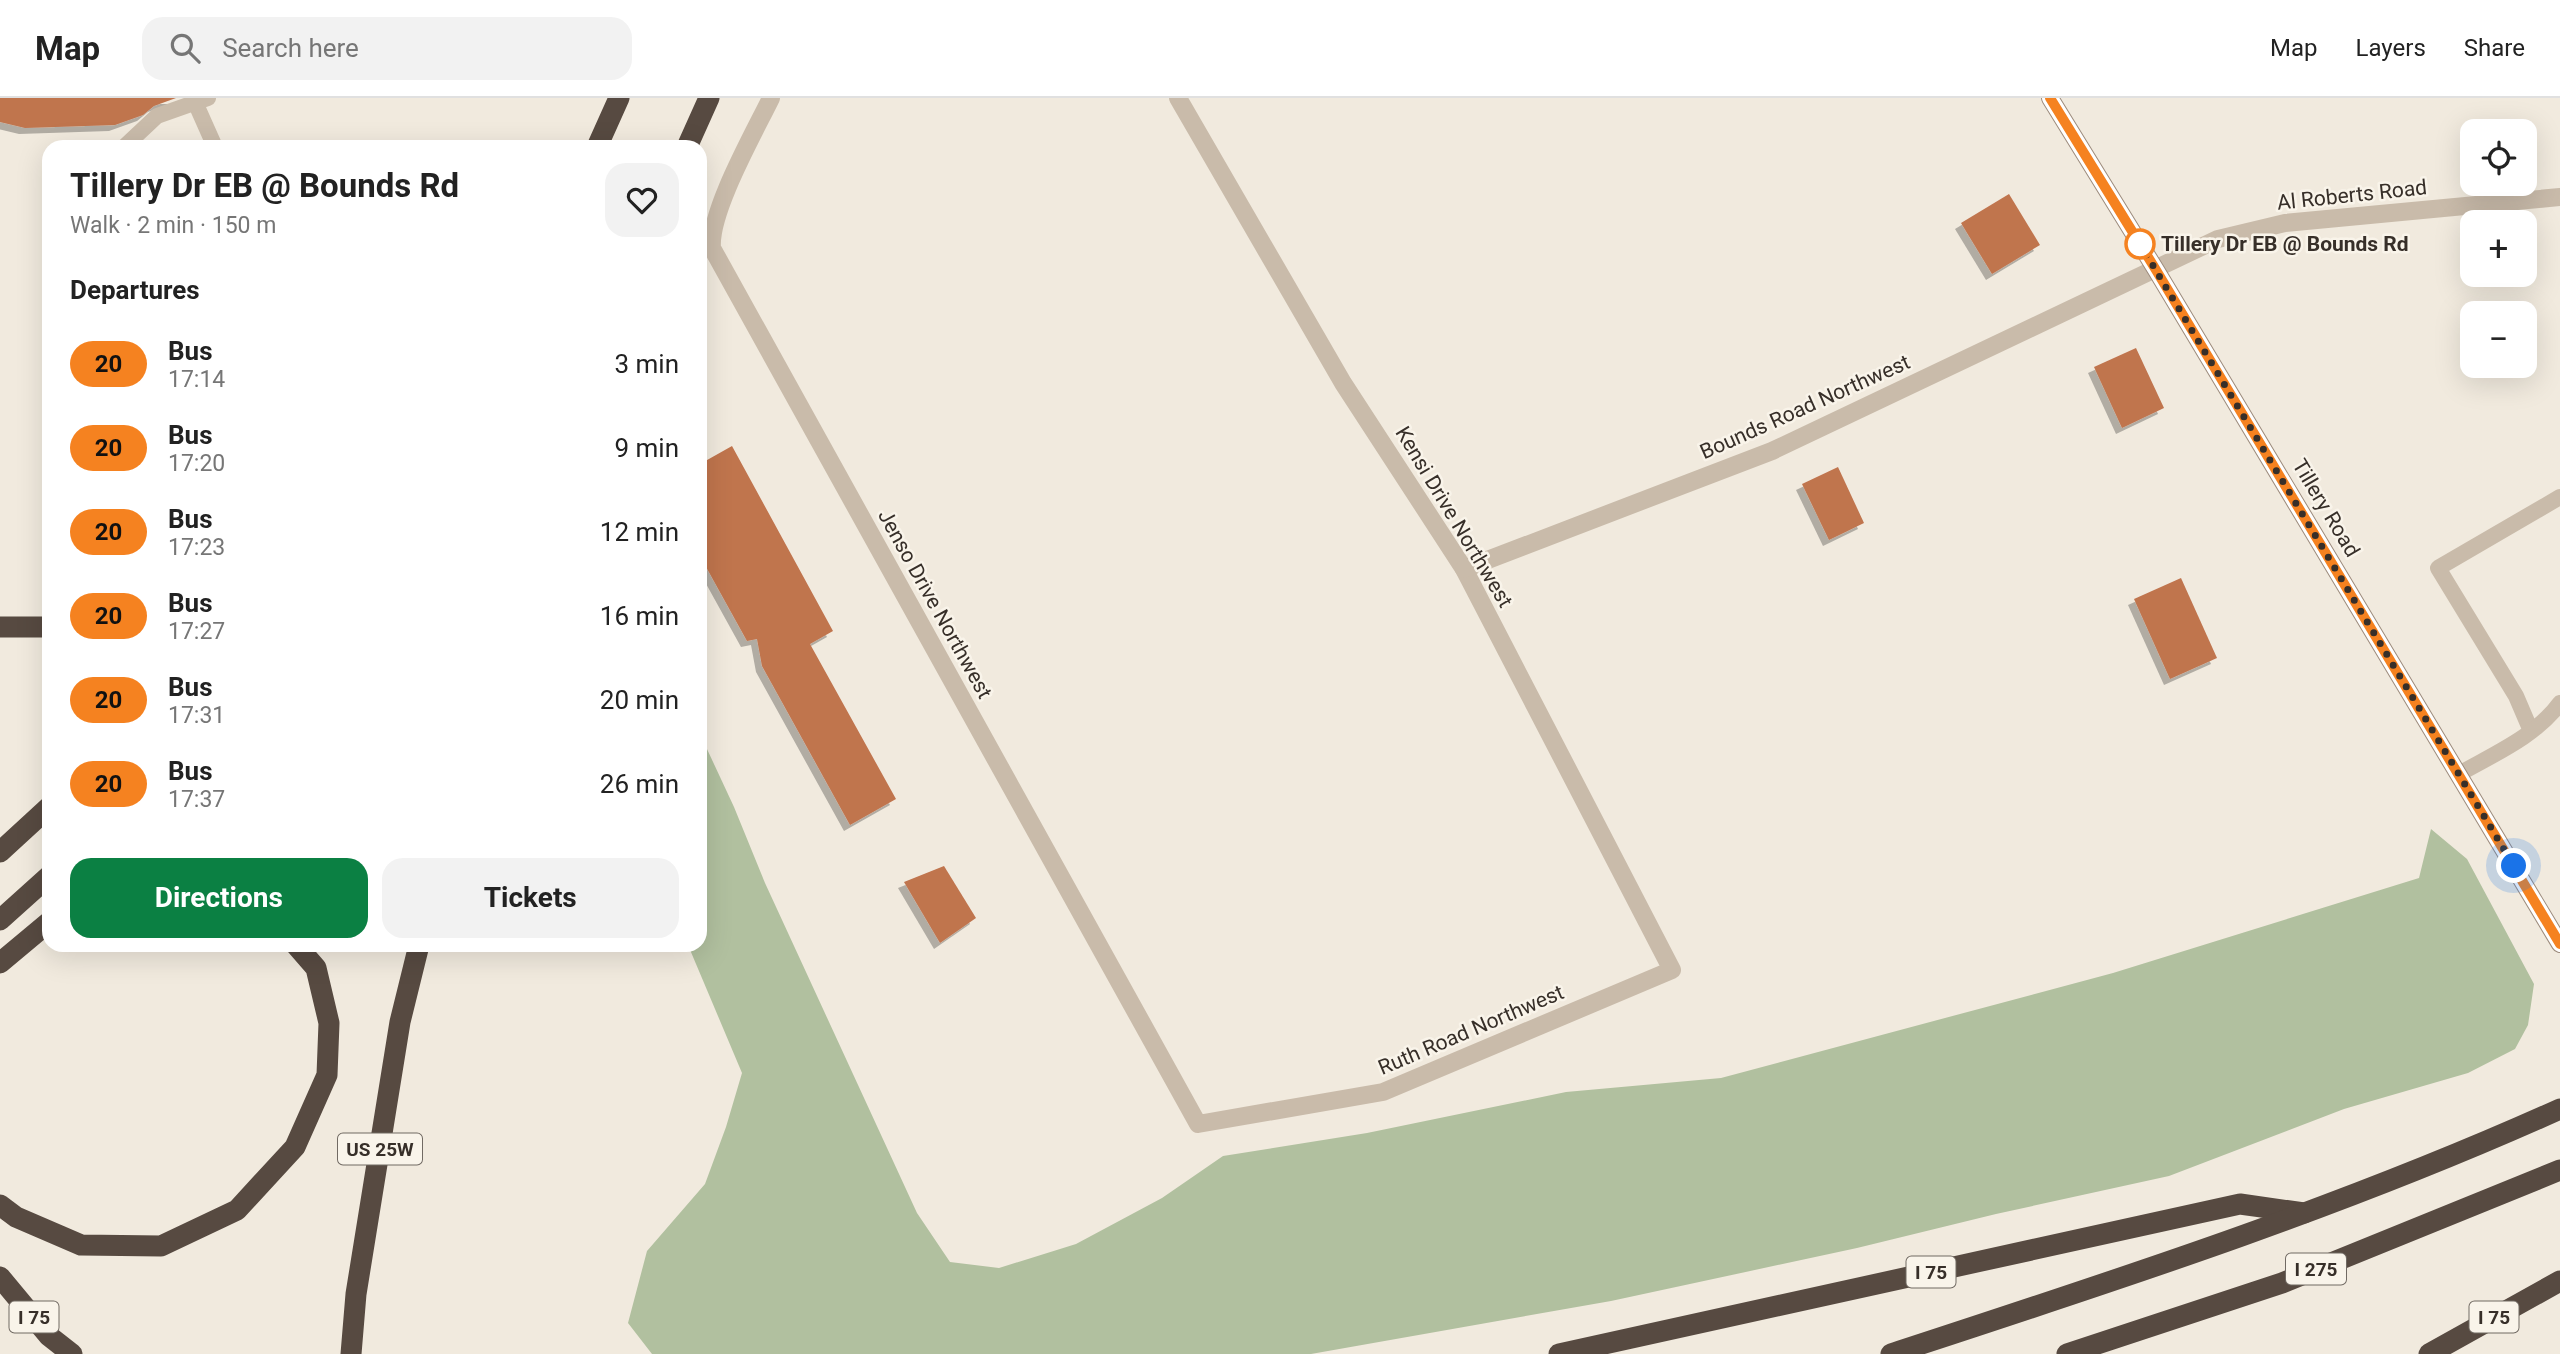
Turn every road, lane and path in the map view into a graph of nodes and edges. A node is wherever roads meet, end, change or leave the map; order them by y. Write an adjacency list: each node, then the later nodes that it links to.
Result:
1 (709, 98): 10 (highway)
2 (771, 98): 31 (street, Jenso Drive Northwest)
3 (1178, 98): 14 (street, Kensi Drive Northwest)
4 (2050, 98): 12 (street, Tillery Road)
5 (201, 100): 7 (lane); 8 (lane)
6 (615, 104): 9 (highway)
7 (131, 140)
8 (213, 140)
9 (600, 140)
10 (690, 140)
11 (2560, 197): 12 (street, Al Roberts Road)
12 (2156, 270): 14 (street, Bounds Road Northwest); 19 (street, Tillery Road)
13 (2560, 496): 18 (lane)
14 (1464, 569): 29 (street, Kensi Drive Northwest)
15 (42, 627): 16 (highway)
16 (0, 628)
17 (2560, 703): 18 (lane)
18 (2531, 731): 19 (lane)
19 (2459, 774): 25 (street, Tillery Road)
20 (42, 813): 21 (highway)
21 (0, 852)
22 (42, 882): 23 (highway)
23 (0, 920)
24 (42, 928): 28 (highway)
25 (2560, 944)
26 (302, 952): 33 (highway)
27 (417, 952): 38 (highway, US 25W)
28 (0, 963)
29 (1672, 970): 31 (street, Ruth Road Northwest)
30 (2560, 1109): 34 (highway)
31 (1198, 1124)
32 (2560, 1170): 41 (highway, I 275)
33 (0, 1205)
34 (2304, 1213): 39 (highway, I 75); 40 (highway)
35 (0, 1277): 37 (highway, I 75)
36 (2560, 1281): 42 (highway, I 75)
37 (72, 1354)
38 (351, 1354)
39 (1559, 1354)
40 (1891, 1354)
41 (2067, 1354)
42 (2429, 1354)

